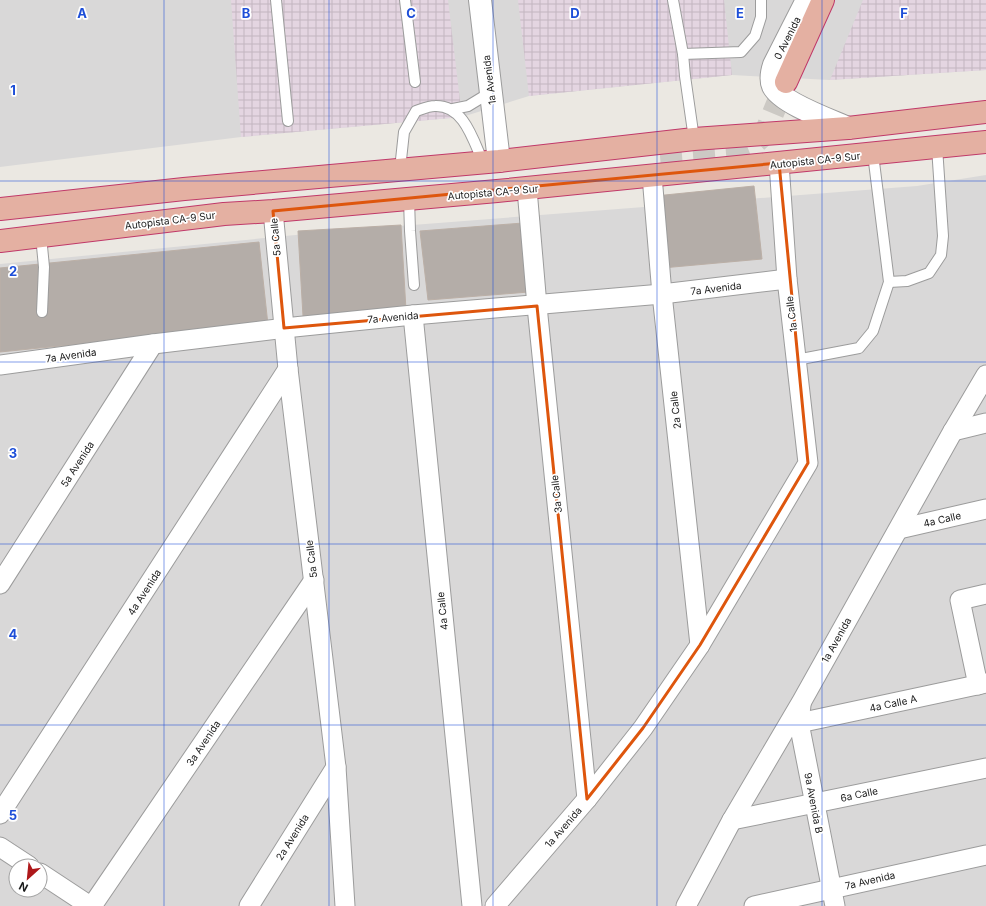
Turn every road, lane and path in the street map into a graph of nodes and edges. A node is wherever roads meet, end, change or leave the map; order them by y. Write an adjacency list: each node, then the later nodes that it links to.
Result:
1 (276, 0): 14 (lane)
2 (405, 0): 9 (lane)
3 (480, 0): 11 (street, 1a Avenida)
4 (673, 0): 8 (lane)
5 (761, 0): 8 (lane)
6 (806, 0): 15 (street, 0 Avenida)
7 (823, 0): 10 (highway)
8 (683, 54): 16 (lane)
9 (415, 82)
10 (786, 82)
11 (490, 92): 12 (lane); 21 (street, 1a Avenida)
12 (453, 109): 21 (lane); 23 (lane)
13 (986, 112): 15 (highway)
14 (288, 121)
15 (848, 128): 16 (highway)
16 (694, 139): 21 (highway)
17 (986, 142): 18 (highway, Autopista CA-9 Sur)
18 (937, 147): 19 (highway, Autopista CA-9 Sur); 33 (lane)
19 (873, 154): 22 (highway, Autopista CA-9 Sur); 33 (lane)
20 (660, 156): 26 (highway)
21 (491, 161): 23 (highway)
22 (779, 163): 24 (highway, Autopista CA-9 Sur); 32 (street, 1a Calle)
23 (400, 169): 28 (highway)
24 (652, 176): 25 (highway, Autopista CA-9 Sur); 35 (street, 2a Calle)
25 (527, 189): 26 (highway, Autopista CA-9 Sur); 36 (street, 3a Calle)
26 (497, 192): 27 (highway, Autopista CA-9 Sur)
27 (409, 199): 29 (highway, Autopista CA-9 Sur); 34 (lane)
28 (0, 209)
29 (273, 211): 30 (highway, Autopista CA-9 Sur); 39 (street, 5a Calle)
30 (41, 236): 31 (highway, Autopista CA-9 Sur); 37 (lane)
31 (0, 241)
32 (787, 279): 35 (street, 7a Avenida); 41 (street, 1a Calle)
33 (889, 282): 41 (lane)
34 (414, 285)
35 (662, 294): 36 (street, 7a Avenida); 53 (street, 2a Calle)
36 (537, 306): 38 (street, 7a Avenida); 59 (street, 3a Calle)
37 (42, 312)
38 (412, 315): 39 (street, 7a Avenida); 71 (street, 4a Calle)
39 (284, 328): 40 (street, 7a Avenida); 43 (street, 5a Calle)
40 (153, 344): 42 (street, 7a Avenida); 51 (street, 5a Avenida)
41 (796, 360): 47 (street, 1a Calle)
42 (0, 365)
43 (288, 369): 50 (street, 5a Calle); 61 (street, 4a Avenida)
44 (986, 375): 46 (street, 1a Avenida)
45 (986, 423): 46 (street)
46 (953, 431): 49 (street, 1a Avenida)
47 (808, 464): 53 (street, 1a Avenida)
48 (986, 509): 49 (street, 4a Calle)
49 (899, 529): 55 (street, 1a Avenida)
50 (314, 580): 57 (street, 5a Calle); 68 (street, 3a Avenida)
51 (0, 584)
52 (986, 594): 54 (street)
53 (700, 644): 59 (street, 1a Avenida)
54 (982, 684): 56 (street, 4a Calle A)
55 (802, 701): 56 (street, 9a Avenida B); 62 (street, 1a Avenida)
56 (799, 724): 60 (street, 9a Avenida B)
57 (336, 767): 69 (street, 2a Avenida); 70 (street, 5a Calle)
58 (986, 768): 60 (street, 6a Calle)
59 (587, 799): 72 (street, 1a Avenida)
60 (814, 804): 62 (street, 6a Calle); 67 (street, 9a Avenida B)
61 (0, 814)
62 (732, 820): 73 (street, 1a Avenida)
63 (0, 847): 65 (street)
64 (986, 854): 67 (street, 7a Avenida)
65 (17, 858)
66 (48, 879): 68 (street)
67 (833, 898): 74 (street, 7a Avenida)
68 (91, 906)
69 (249, 906)
70 (345, 906)
71 (472, 906)
72 (495, 906)
73 (686, 906)
74 (754, 906)

